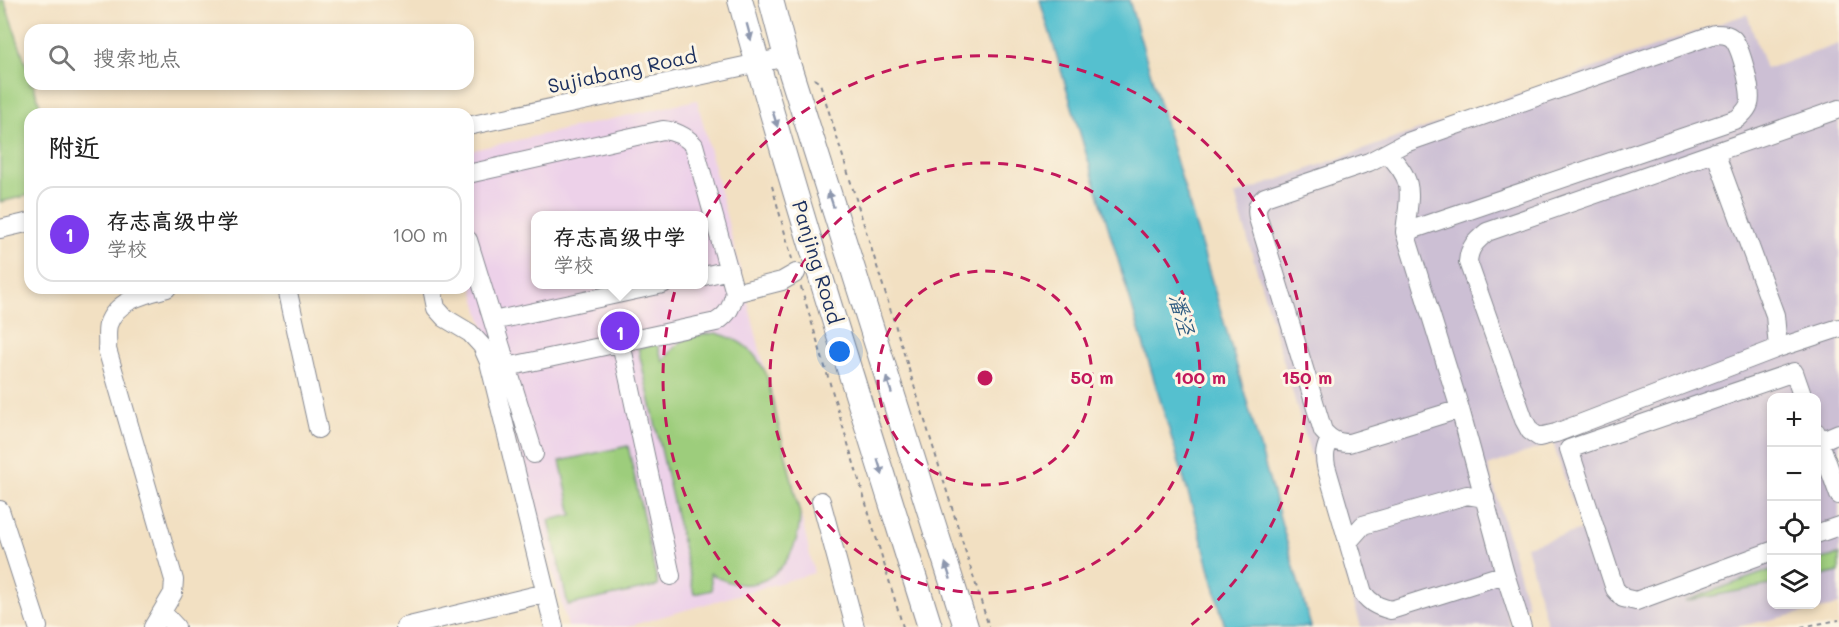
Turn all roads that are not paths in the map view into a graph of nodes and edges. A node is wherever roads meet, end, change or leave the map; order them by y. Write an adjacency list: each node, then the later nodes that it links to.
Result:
1 (741, 0): 4 (main road, Panjing Road, one-way to 4)
2 (771, 0): 3 (main road, Panjing Road)
3 (786, 57): 4 (street, Sujiabang Road); 53 (main road, Panjing Road, one-way to 3)
4 (758, 63): 6 (street, Sujiabang Road); 52 (main road, Panjing Road, one-way to 52)
5 (1839, 109): 7 (street)
6 (474, 125)
7 (1715, 152): 25 (street); 25 (street)
8 (1387, 153): 12 (street); 12 (street); 32 (street)
9 (474, 173): 14 (street)
10 (24, 224): 11 (street)
11 (0, 230)
12 (1405, 232): 28 (street)
13 (474, 259): 22 (street)
14 (729, 270): 16 (street); 18 (street)
15 (796, 273): 18 (street)
16 (708, 275)
17 (644, 289): 22 (street)
18 (735, 293): 24 (street)
19 (143, 294): 46 (street)
20 (288, 294): 29 (street)
21 (433, 294): 45 (street)
22 (493, 321): 26 (street)
23 (1839, 328): 25 (street)
24 (621, 343): 26 (street); 44 (street)
25 (1778, 348)
26 (507, 367): 34 (street)
27 (1801, 393): 42 (street)
28 (1460, 409): 32 (street); 36 (street)
29 (318, 429)
30 (1839, 433): 31 (street)
31 (1821, 436)
32 (1330, 439): 41 (street)
33 (1821, 444): 35 (street)
34 (534, 454)
35 (1839, 495)
36 (1485, 498): 41 (street); 43 (street)
37 (820, 501): 51 (street)
38 (0, 510): 47 (street)
39 (1839, 526): 40 (street)
40 (1821, 532)
41 (1348, 542): 43 (street)
42 (1767, 553)
43 (1506, 574): 54 (street)
44 (670, 576)
45 (546, 593): 49 (street); 50 (street)
46 (158, 619): 48 (street)
47 (38, 627)
48 (176, 627)
49 (405, 627)
50 (554, 627)
51 (855, 627)
52 (930, 627)
53 (966, 627)
54 (1522, 627)

